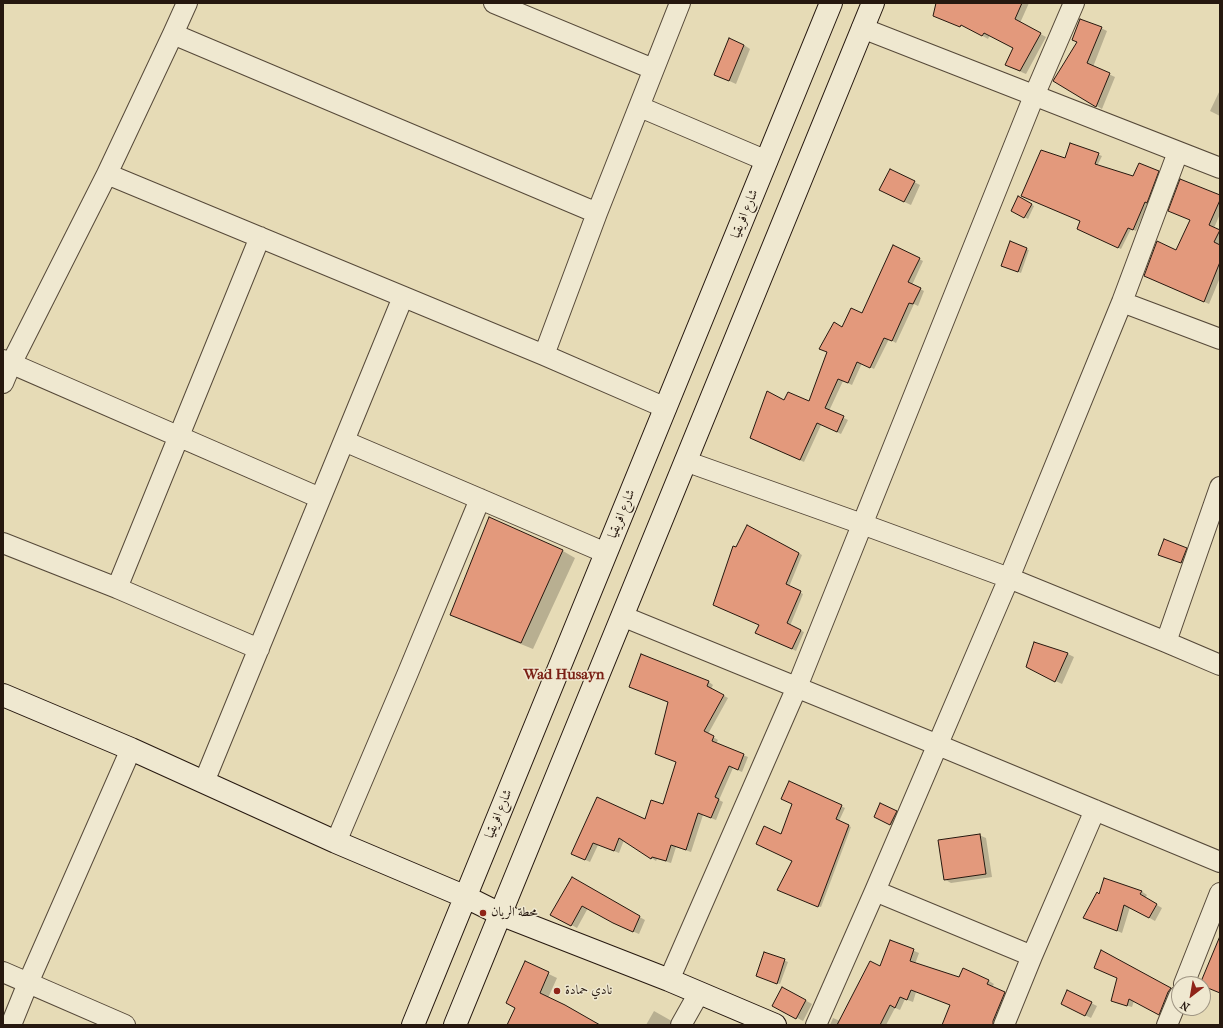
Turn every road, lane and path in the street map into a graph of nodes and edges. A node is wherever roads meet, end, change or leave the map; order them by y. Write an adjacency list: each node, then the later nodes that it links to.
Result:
1 (187, 3): 8 (street)
2 (494, 3): 9 (street)
3 (680, 3): 9 (street)
4 (831, 3): 13 (street, شارع افريقيا)
5 (873, 3): 7 (street)
6 (1074, 3): 10 (street)
7 (862, 28): 10 (street); 27 (street)
8 (173, 34): 15 (street); 16 (street)
9 (653, 69): 11 (street)
10 (1034, 96): 12 (street); 31 (street)
11 (640, 107): 13 (street); 16 (street)
12 (1178, 152): 14 (street); 19 (street)
13 (767, 161): 24 (street, شارع افريقيا)
14 (1220, 168)
15 (107, 174): 17 (street); 22 (street)
16 (597, 213): 21 (street)
17 (260, 237): 18 (street); 25 (street)
18 (403, 297): 21 (street); 26 (street)
19 (1122, 302): 20 (street); 34 (street)
20 (1220, 338)
21 (544, 355): 24 (street)
22 (7, 362): 23 (street); 25 (street)
23 (3, 383)
24 (666, 408): 33 (street, شارع افريقيا)
25 (179, 437): 29 (street); 35 (street)
26 (344, 441): 29 (street); 30 (street)
27 (686, 461): 31 (street); 36 (street)
28 (1220, 487): 37 (street)
29 (320, 498): 38 (street)
30 (480, 499): 33 (street); 46 (street)
31 (862, 524): 34 (street); 40 (street)
32 (3, 543): 35 (street)
33 (606, 553): 50 (street, شارع افريقيا)
34 (1009, 578): 37 (street); 42 (street)
35 (116, 588): 38 (street)
36 (622, 616): 40 (street); 51 (street)
37 (1166, 642): 39 (street)
38 (259, 649): 44 (street)
39 (1220, 665)
40 (797, 687): 42 (street); 55 (street)
41 (3, 695): 43 (street)
42 (938, 745): 45 (street); 48 (street)
43 (131, 749): 44 (street); 56 (street)
44 (204, 782): 46 (street)
45 (1095, 810): 47 (street); 52 (street)
46 (336, 842): 50 (street)
47 (1220, 862)
48 (875, 891): 52 (street); 65 (street)
49 (1220, 893): 54 (street)
50 (466, 897): 51 (street); 61 (street, شارع افريقيا)
51 (500, 914): 55 (street); 62 (street)
52 (1032, 956): 66 (street)
53 (3, 972): 56 (street)
54 (1187, 976)
55 (669, 980): 57 (street)
56 (28, 983): 59 (street); 60 (street)
57 (699, 993): 63 (street); 64 (street)
58 (1171, 1015): 67 (street)
59 (11, 1025)
60 (125, 1025)
61 (413, 1025)
62 (455, 1025)
63 (681, 1025)
64 (775, 1025)
65 (816, 1025)
66 (1004, 1025)
67 (1167, 1025)

